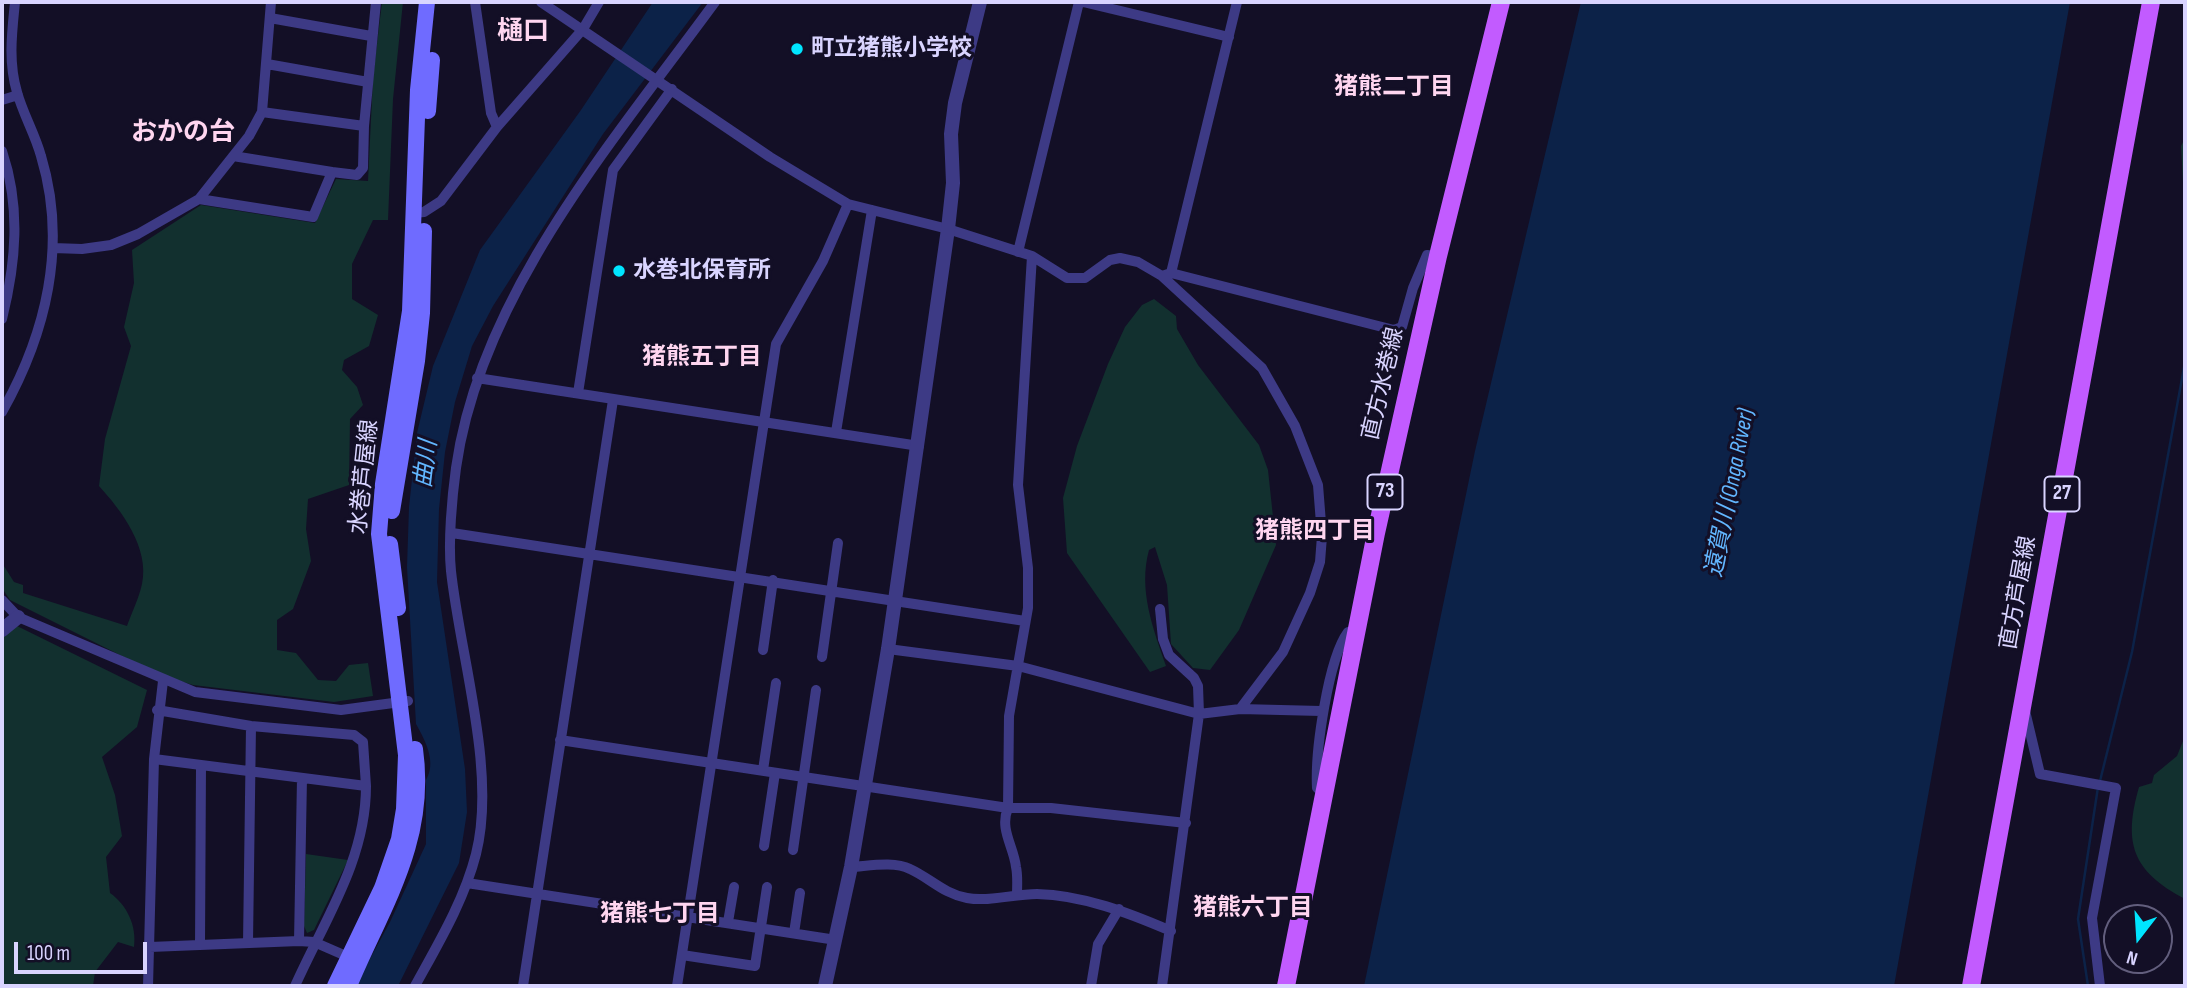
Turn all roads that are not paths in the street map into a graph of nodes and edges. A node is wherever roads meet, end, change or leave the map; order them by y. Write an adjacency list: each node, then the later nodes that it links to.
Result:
1 (15, 2): 23 (street)
2 (271, 2): 15 (street)
3 (376, 2): 17 (street)
4 (427, 2): 34 (main road, 水巻芦屋線)
5 (438, 2): 34 (main road, 水巻芦屋線)
6 (475, 2): 27 (street)
7 (541, 2): 16 (street)
8 (599, 2): 16 (street)
9 (715, 2): 20 (street)
10 (980, 2): 35 (street)
11 (1081, 2): 18 (street); 39 (street)
12 (1237, 2): 18 (street)
13 (1501, 2): 41 (main road, 直方水巻線 / 73)
14 (2151, 2): 72 (main road, 直方芦屋線 / 27)
15 (270, 18): 17 (street); 19 (street)
16 (583, 29): 20 (street); 27 (street)
17 (371, 36): 21 (street)
18 (1229, 37): 42 (street)
19 (267, 64): 21 (street); 25 (street)
20 (658, 81): 22 (street); 44 (street)
21 (368, 82): 26 (street)
22 (672, 89): 32 (street); 45 (street)
23 (18, 95): 24 (street); 38 (street)
24 (2, 100)
25 (262, 112): 26 (street); 29 (street)
26 (364, 126): 30 (street)
27 (497, 127): 34 (street)
28 (2, 151): 37 (street)
29 (233, 156): 30 (street); 31 (street)
30 (332, 172): 31 (street)
31 (199, 199): 38 (street)
32 (848, 204): 33 (street); 48 (street)
33 (873, 210): 35 (street); 49 (street)
34 (419, 213): 71 (main road, 水巻芦屋線)
35 (948, 229): 39 (street); 50 (street)
36 (2, 247): 37 (street)
37 (15, 248): 43 (street)
38 (53, 248): 47 (street)
39 (1018, 252): 40 (street)
40 (1032, 256): 42 (street); 61 (street)
41 (1438, 256): 42 (street); 63 (main road, 直方水巻線 / 73)
42 (1166, 275): 73 (street)
43 (2, 319)
44 (477, 378): 45 (street); 51 (street)
45 (578, 393): 46 (street)
46 (613, 400): 48 (street); 53 (street)
47 (2, 412)
48 (763, 421): 49 (street); 54 (street)
49 (836, 432): 50 (street)
50 (919, 446): 58 (street)
51 (452, 533): 53 (street); 95 (street)
52 (838, 543): 56 (street)
53 (590, 553): 54 (street); 78 (street)
54 (739, 576): 55 (street); 80 (street)
55 (773, 580): 56 (street); 65 (street)
56 (832, 590): 58 (street); 66 (street)
57 (2, 600): 60 (street)
58 (895, 600): 61 (street); 64 (street)
59 (1160, 609): 76 (street)
60 (18, 617): 62 (street); 68 (street)
61 (1026, 621): 67 (street)
62 (2, 630)
63 (1356, 630): 75 (street); 89 (main road, 直方水巻線 / 73)
64 (888, 649): 67 (street); 88 (street)
65 (763, 650)
66 (822, 657)
67 (1018, 666): 76 (street); 90 (street)
68 (163, 681): 71 (street); 74 (street)
69 (776, 683): 82 (street)
70 (816, 690): 85 (street)
71 (404, 702): 114 (main road, 水巻芦屋線)
72 (2023, 705): 126 (main road, 直方芦屋線 / 27); 127 (street)
73 (1240, 709): 75 (street); 76 (street)
74 (157, 710): 77 (street); 79 (street)
75 (1321, 711): 89 (street)
76 (1199, 715): 91 (street)
77 (251, 726): 83 (street); 87 (street)
78 (560, 740): 80 (street); 98 (street)
79 (154, 759): 81 (street); 112 (street)
80 (710, 762): 82 (street); 102 (street)
81 (201, 766): 83 (street); 111 (street)
82 (763, 771): 84 (street)
83 (251, 772): 86 (street); 110 (street)
84 (775, 773): 85 (street); 92 (street)
85 (804, 777): 88 (street); 93 (street)
86 (302, 778): 87 (street); 107 (street)
87 (366, 786): 109 (street)
88 (865, 786): 90 (street); 94 (street)
89 (1324, 793): 125 (main road, 直方水巻線 / 73)
90 (1008, 808): 91 (street); 100 (street)
91 (1186, 823): 105 (street)
92 (764, 846)
93 (793, 850)
94 (851, 867): 100 (street); 108 (street)
95 (467, 883): 98 (street); 119 (street)
96 (733, 887): 103 (street)
97 (767, 887): 104 (street)
98 (537, 892): 102 (street); 120 (street)
99 (800, 893): 106 (street)
100 (1017, 895): 101 (street)
101 (1119, 909): 105 (street); 123 (street)
102 (687, 916): 103 (street); 113 (street)
103 (728, 922): 104 (street)
104 (761, 928): 106 (street); 113 (street)
105 (1171, 931): 124 (street)
106 (794, 933): 108 (street)
107 (299, 940): 109 (street); 110 (street)
108 (836, 940): 122 (street)
109 (314, 942): 114 (street); 116 (street)
110 (247, 943): 111 (street)
111 (200, 945): 112 (street)
112 (150, 947): 115 (street)
113 (682, 955): 121 (street)
114 (354, 959): 117 (main road, 水巻芦屋線); 118 (main road, 水巻芦屋線)
115 (148, 986)
116 (295, 986)
117 (335, 986)
118 (349, 986)
119 (415, 986)
120 (523, 986)
121 (677, 986)
122 (825, 986)
123 (1091, 986)
124 (1162, 986)
125 (1286, 986)
126 (1971, 986)
127 (2100, 986)

